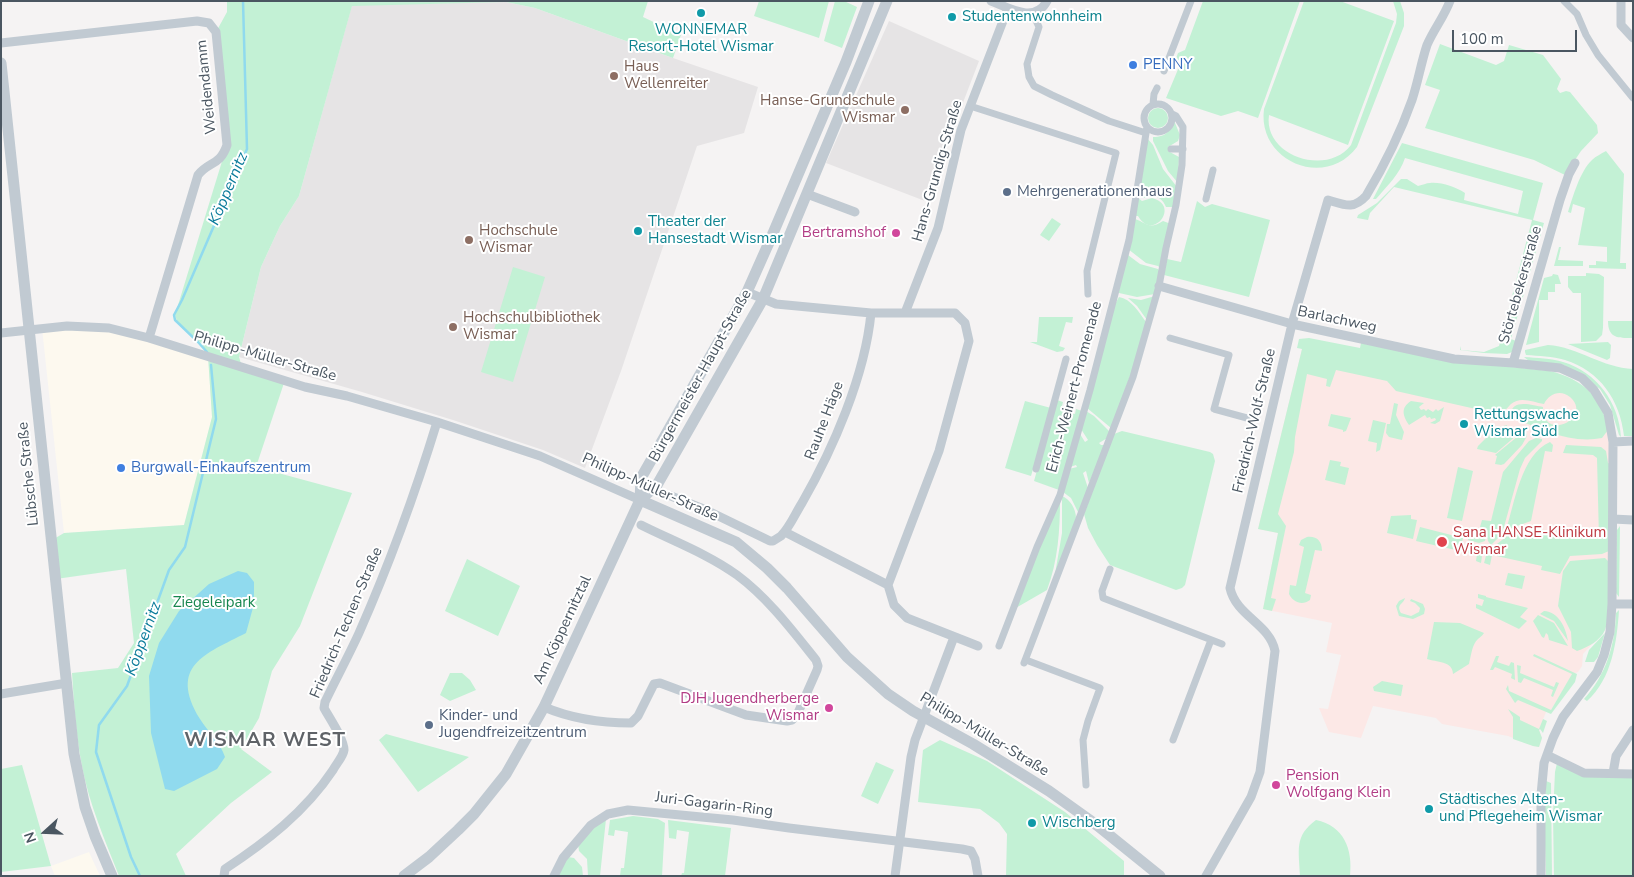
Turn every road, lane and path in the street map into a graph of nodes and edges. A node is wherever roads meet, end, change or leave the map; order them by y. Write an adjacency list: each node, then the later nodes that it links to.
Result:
1 (869, 1): 29 (street, Bürgermeister-Haupt-Straße)
2 (887, 1): 25 (street, Bürgermeister-Haupt-Straße)
3 (991, 1): 9 (street)
4 (1047, 1): 10 (street)
5 (1191, 1): 14 (street)
6 (1450, 1): 34 (street, Friedrich-Wolf-Straße)
7 (1564, 1): 16 (street)
8 (1621, 1): 11 (street)
9 (1008, 8): 10 (street); 18 (street, Hans-Grundig-Straße)
10 (1033, 14): 20 (street)
11 (1633, 38)
12 (1, 43): 37 (street, Weidendamm)
13 (1, 63): 35 (street, Lübsche Straße)
14 (1164, 71)
15 (1157, 88): 17 (street, Erich-Weinert-Promenade)
16 (1633, 98)
17 (1153, 104): 19 (street); 20 (street, Erich-Weinert-Promenade)
18 (970, 106): 30 (street); 33 (street, Hans-Grundig-Straße)
19 (1172, 114): 20 (street); 22 (street)
20 (1146, 130): 60 (street, Erich-Weinert-Promenade)
21 (1171, 149): 22 (street)
22 (1183, 149): 28 (street)
23 (1575, 163): 40 (street, Störtebekerstraße)
24 (1213, 170): 26 (street)
25 (807, 194): 27 (street); 31 (street, Bürgermeister-Haupt-Straße)
26 (1206, 199)
27 (856, 212)
28 (1159, 286): 34 (street, Barlachweg); 70 (street)
29 (747, 292): 31 (street); 47 (street, Bürgermeister-Haupt-Straße)
30 (1088, 294)
31 (763, 299): 32 (street); 47 (street, Bürgermeister-Haupt-Straße)
32 (871, 313): 33 (street); 51 (street, Rauhe Häge)
33 (905, 313): 53 (street)
34 (1292, 324): 40 (street, Barlachweg); 79 (street, Friedrich-Wolf-Straße)
35 (29, 330): 36 (street, Philipp-Müller-Straße); 37 (street, Philipp-Müller-Straße); 61 (street, Lübsche Straße)
36 (1, 333)
37 (149, 338): 42 (street, Philipp-Müller-Straße)
38 (1170, 338): 41 (street)
39 (1066, 359): 45 (street)
40 (1513, 363): 44 (street, Störtebekerstraße)
41 (1247, 418)
42 (437, 422): 47 (street, Philipp-Müller-Straße); 73 (street, Friedrich-Techen-Straße)
43 (1633, 441): 44 (street)
44 (1613, 442): 48 (street, Störtebekerstraße)
45 (1036, 468)
46 (671, 496): 51 (street, Philipp-Müller-Straße)
47 (640, 500): 63 (street, Am Köppernitztal); 64 (street, Philipp-Müller-Straße)
48 (1613, 519): 49 (street); 54 (street, Störtebekerstraße)
49 (1633, 520)
50 (644, 526): 63 (street)
51 (785, 532): 53 (street)
52 (1110, 569): 57 (street)
53 (888, 585): 56 (street)
54 (1612, 604): 55 (street); 67 (street, Störtebekerstraße)
55 (1633, 604)
56 (954, 638): 59 (street); 64 (street)
57 (1212, 640): 58 (street); 66 (street)
58 (1222, 644)
59 (978, 646)
60 (999, 646)
61 (67, 683): 62 (street); 72 (street, Lübsche Straße)
62 (1, 694)
63 (544, 707): 74 (street, Am Köppernitztal)
64 (924, 717): 71 (street); 78 (street, Philipp-Müller-Straße)
65 (1633, 730): 68 (street)
66 (1173, 740)
67 (1547, 755): 68 (street); 80 (street, Störtebekerstraße)
68 (1613, 774): 69 (street)
69 (1633, 774)
70 (1086, 785)
71 (900, 841): 75 (street, Juri-Gagarin-Ring); 76 (street); 77 (street, Juri-Gagarin-Ring)
72 (112, 876)
73 (224, 876)
74 (404, 876)
75 (554, 876)
76 (895, 876)
77 (978, 876)
78 (1160, 876)
79 (1206, 876)
80 (1541, 876)

